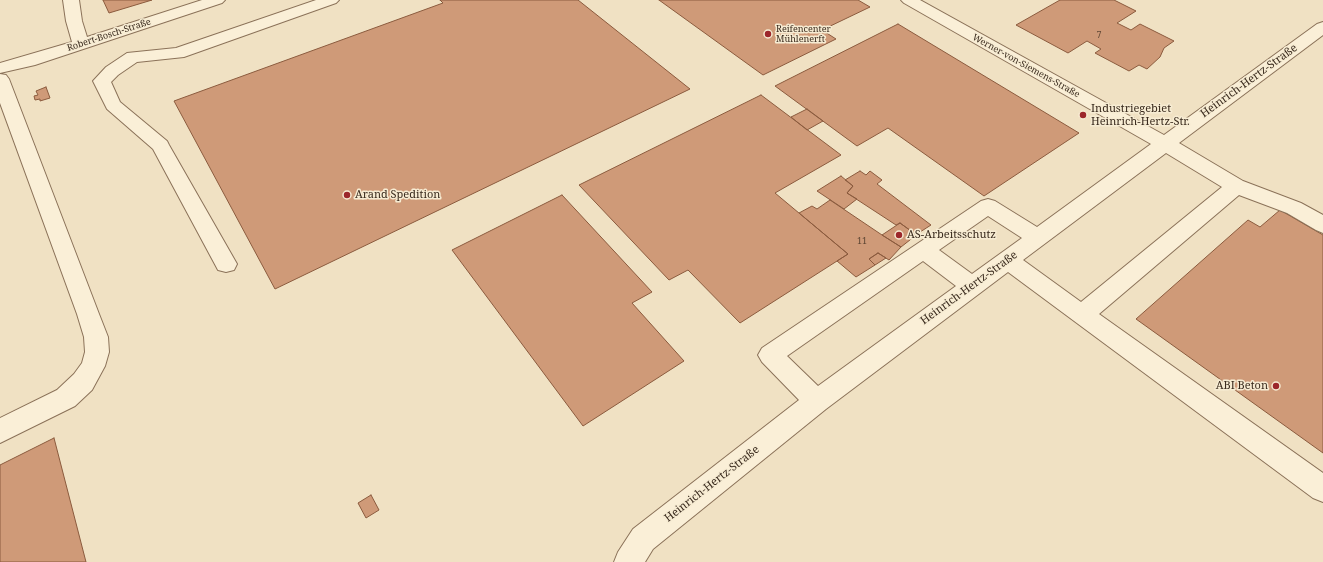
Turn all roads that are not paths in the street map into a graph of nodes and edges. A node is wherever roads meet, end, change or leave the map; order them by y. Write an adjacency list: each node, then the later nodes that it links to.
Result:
1 (71, 0): 7 (street)
2 (217, 0): 6 (street, Robert-Bosch-Straße)
3 (331, 0): 8 (street)
4 (909, 0): 11 (street, Werner-von-Siemens-Straße)
5 (1323, 27): 11 (street, Heinrich-Hertz-Straße)
6 (122, 31): 7 (street, Robert-Bosch-Straße); 8 (street)
7 (81, 44): 9 (street, Robert-Bosch-Straße)
8 (133, 57): 17 (street)
9 (0, 68)
10 (0, 79): 21 (street)
11 (1164, 143): 12 (street, Werner-von-Siemens-Straße); 14 (street, Heinrich-Hertz-Straße)
12 (1236, 186): 13 (street, Werner-von-Siemens-Straße); 19 (street)
13 (1323, 224)
14 (1037, 238): 15 (street); 16 (street, Heinrich-Hertz-Straße)
15 (924, 250): 18 (street); 20 (street)
16 (1007, 260): 18 (street, Heinrich-Hertz-Straße); 19 (street)
17 (226, 264)
18 (971, 286): 20 (street, Heinrich-Hertz-Straße)
19 (1082, 314): 22 (street)
20 (817, 401): 23 (street, Heinrich-Hertz-Straße)
21 (0, 431)
22 (1323, 489)
23 (628, 562)

